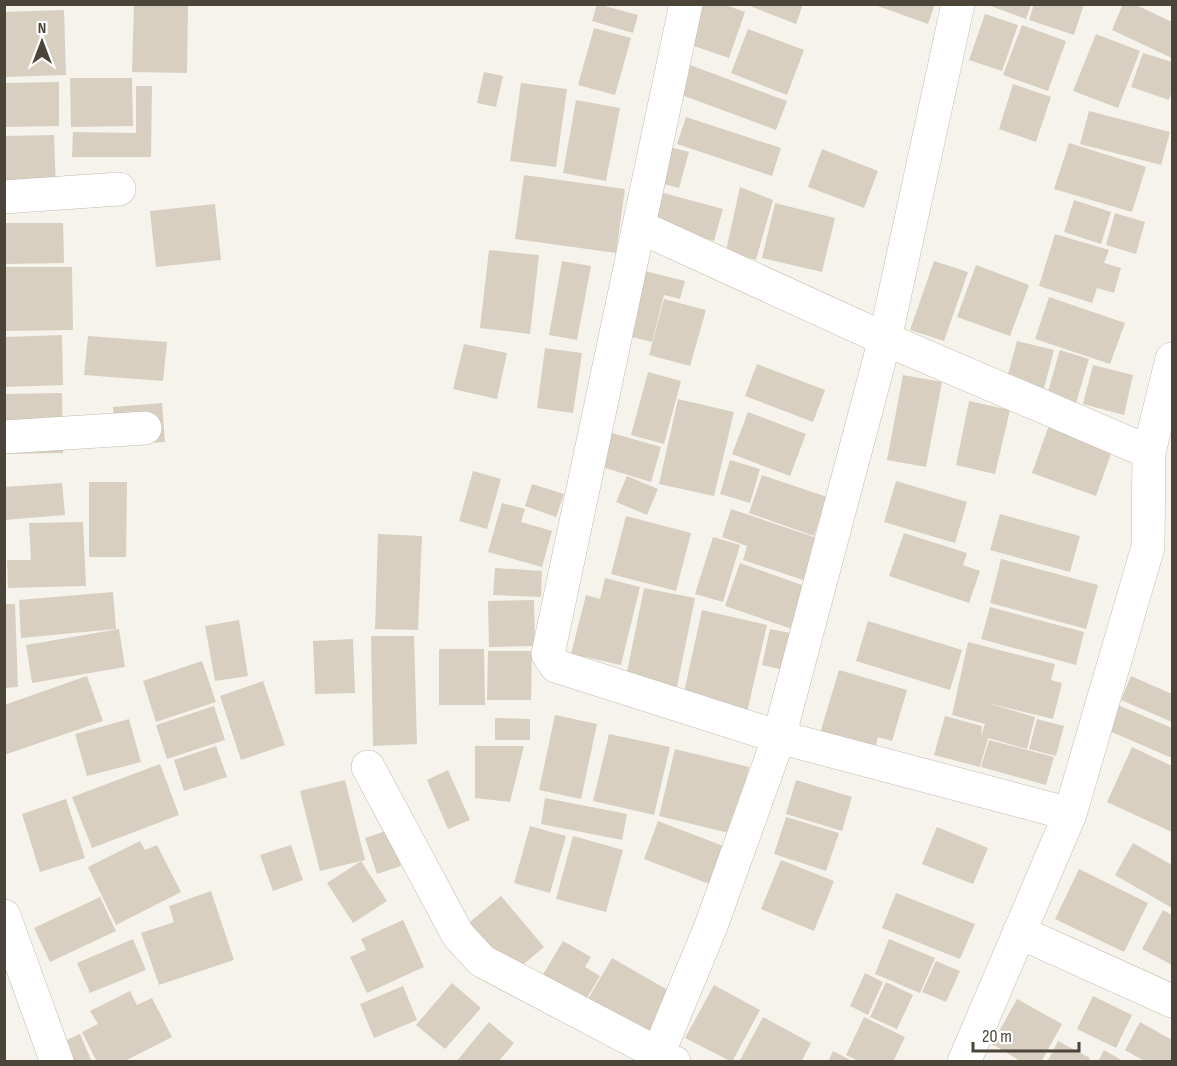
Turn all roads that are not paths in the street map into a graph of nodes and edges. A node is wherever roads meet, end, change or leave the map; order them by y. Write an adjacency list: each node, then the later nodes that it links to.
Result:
1 (686, 4): 5 (street)
2 (957, 4): 6 (street)
3 (119, 189): 4 (street)
4 (4, 197)
5 (640, 226): 6 (street); 11 (street)
6 (885, 339): 10 (street); 11 (street)
7 (1173, 359): 10 (street)
8 (145, 428): 9 (street)
9 (4, 437)
10 (1149, 452): 13 (street)
11 (779, 737): 13 (street); 17 (street)
12 (368, 767): 17 (street)
13 (1070, 814): 15 (street)
14 (4, 916): 19 (street)
15 (1019, 932): 16 (street); 18 (street)
16 (1173, 1001)
17 (666, 1058)
18 (973, 1058)
19 (57, 1062)

